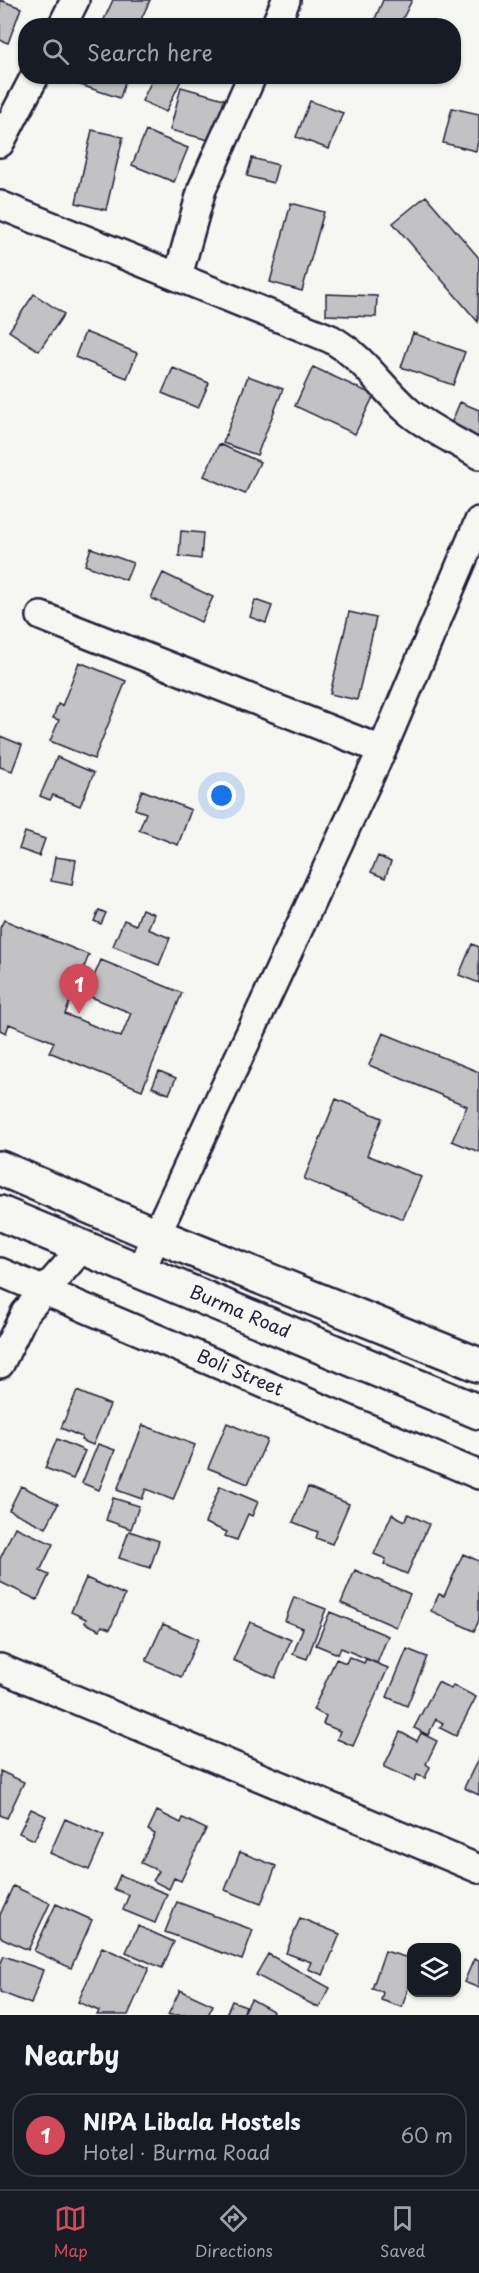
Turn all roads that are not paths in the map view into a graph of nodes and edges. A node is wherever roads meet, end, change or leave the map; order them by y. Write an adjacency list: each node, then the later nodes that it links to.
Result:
1 (75, 0): 3 (street)
2 (286, 0): 4 (street)
3 (66, 18)
4 (278, 18)
5 (31, 84): 7 (street)
6 (248, 84): 9 (street)
7 (0, 143)
8 (0, 205): 9 (street)
9 (178, 276): 10 (street)
10 (479, 454)
11 (479, 521): 13 (street)
12 (40, 616): 13 (street)
13 (382, 750): 16 (street)
14 (0, 1168): 16 (main road)
15 (0, 1213): 17 (main road, Burma Road)
16 (156, 1235): 18 (street); 22 (main road)
17 (82, 1248): 18 (main road, Burma Road); 20 (street)
18 (142, 1270): 23 (main road, Burma Road)
19 (0, 1272): 20 (street, Boli Street)
20 (44, 1291): 21 (street); 24 (street, Boli Street)
21 (0, 1364)
22 (479, 1365)
23 (479, 1412)
24 (479, 1475)
25 (0, 1668): 26 (street)
26 (479, 1869)

